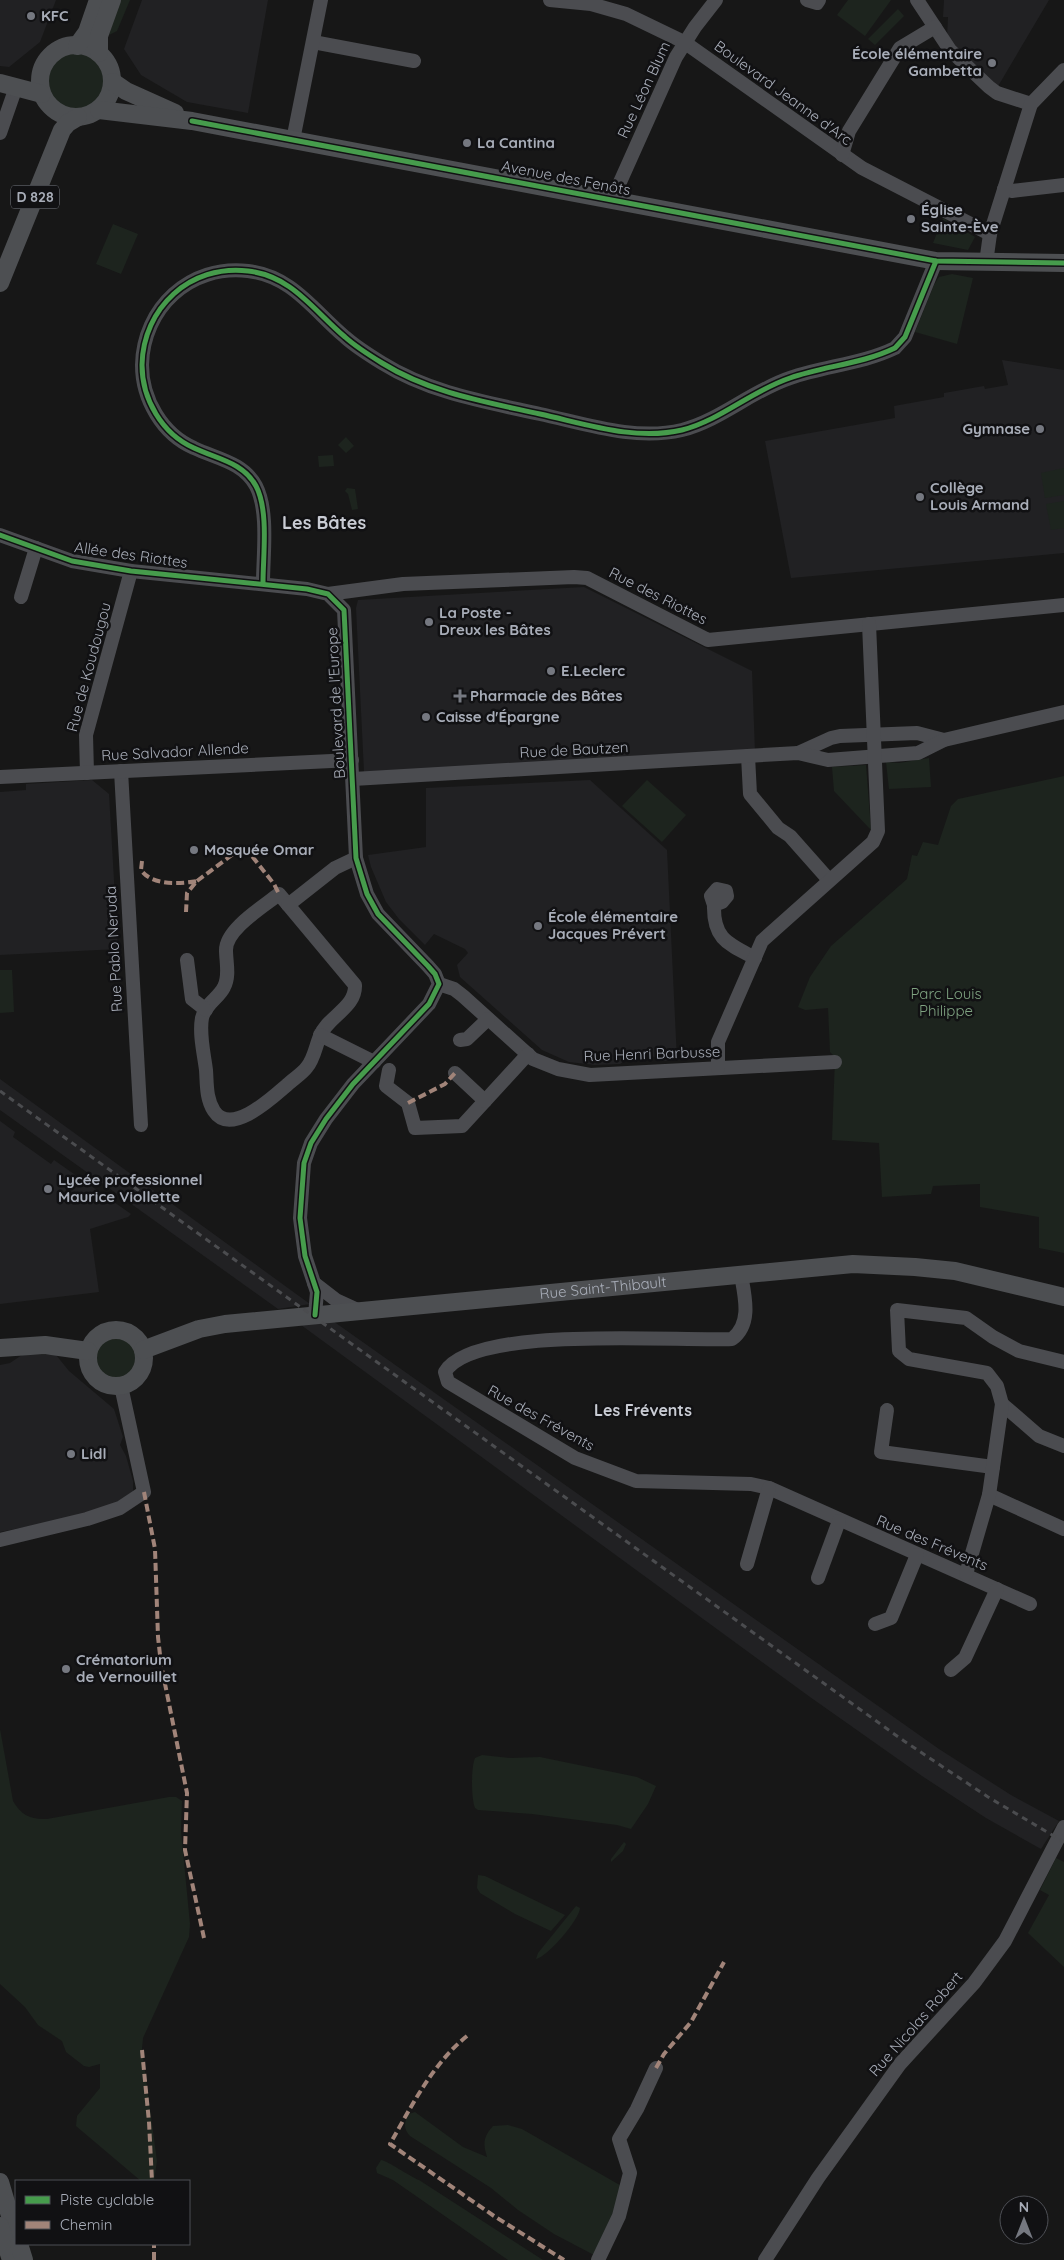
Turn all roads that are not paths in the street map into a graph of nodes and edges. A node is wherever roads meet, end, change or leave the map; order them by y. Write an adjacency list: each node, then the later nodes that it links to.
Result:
1 (98, 0): 14 (main road)
2 (112, 0): 15 (main road)
3 (321, 0): 12 (street)
4 (550, 0): 9 (street, Boulevard Jeanne d'Arc)
5 (716, 0): 13 (street, Rue Léon Blum)
6 (807, 0): 7 (street)
7 (820, 0)
8 (917, 0): 10 (street)
9 (593, 2): 13 (street, Boulevard Jeanne d'Arc)
10 (926, 6): 11 (street)
11 (935, 26): 22 (street); 29 (street)
12 (313, 42): 16 (street); 28 (street)
13 (684, 42): 29 (street, Boulevard Jeanne d'Arc); 32 (street, Rue Léon Blum)
14 (77, 46): 15 (main road); 18 (main road)
15 (99, 53): 19 (main road)
16 (414, 61)
17 (1064, 70): 22 (street)
18 (41, 74): 20 (main road); 21 (main road)
19 (113, 82): 24 (main road); 26 (main road, Avenue des Fenôts)
20 (7, 85): 21 (main road); 27 (street)
21 (42, 94): 23 (main road)
22 (1031, 104): 31 (street)
23 (52, 108): 25 (main road); 34 (main road, D 828)
24 (99, 110): 25 (main road); 26 (main road, Avenue des Fenôts)
25 (78, 117): 38 (main road, D 828)
26 (192, 121): 28 (main road, Avenue des Fenôts)
27 (0, 134)
28 (293, 140): 32 (main road, Avenue des Fenôts)
29 (842, 155): 33 (street, Boulevard Jeanne d'Arc)
30 (1064, 185): 31 (street)
31 (1004, 189): 33 (street)
32 (612, 200): 35 (main road, Avenue des Fenôts)
33 (990, 234): 36 (street)
34 (0, 253)
35 (936, 261): 36 (main road, Avenue des Fenôts); 42 (street)
36 (986, 263): 37 (main road, Avenue des Fenôts)
37 (1064, 263)
38 (0, 283)
39 (0, 535): 40 (street, Allée des Riottes)
40 (36, 548): 41 (street, Allée des Riottes); 44 (street)
41 (131, 571): 42 (street, Allée des Riottes); 55 (street, Rue de Koudougou)
42 (263, 583): 43 (street)
43 (328, 594): 46 (street, Rue des Riottes); 53 (street, Boulevard de l'Europe)
44 (20, 598)
45 (1064, 605): 46 (street, Rue des Riottes)
46 (870, 624): 48 (street)
47 (1064, 712): 49 (street)
48 (874, 736): 49 (street, Rue de Bautzen); 50 (street, Rue de Bautzen); 52 (street)
49 (944, 740): 52 (street, Rue de Bautzen)
50 (798, 753): 51 (street, Rue de Bautzen); 52 (street, Rue de Bautzen)
51 (748, 756): 57 (street, Rue de Bautzen); 59 (street)
52 (875, 756): 59 (street)
53 (352, 760): 54 (street, Rue Salvador Allende); 57 (street, Boulevard de l'Europe)
54 (121, 771): 55 (street, Rue Salvador Allende); 76 (street, Rue Pablo Neruda)
55 (88, 773): 56 (street, Rue Salvador Allende)
56 (0, 777)
57 (353, 779): 58 (street, Boulevard de l'Europe)
58 (356, 858): 61 (street); 64 (street, Boulevard de l'Europe)
59 (829, 880): 62 (street)
60 (714, 905): 62 (street)
61 (288, 906): 65 (street); 67 (street)
62 (755, 958): 72 (street)
63 (187, 960): 65 (street)
64 (439, 984): 66 (street, Rue Henri Barbusse); 70 (street)
65 (206, 1010): 67 (street)
66 (488, 1018): 68 (street); 69 (street, Rue Henri Barbusse)
67 (320, 1035): 70 (street)
68 (460, 1040)
69 (528, 1054): 72 (street, Rue Henri Barbusse); 75 (street)
70 (374, 1062): 78 (street)
71 (835, 1062): 72 (street, Rue Henri Barbusse)
72 (718, 1068)
73 (389, 1070): 75 (street)
74 (455, 1073): 75 (street)
75 (485, 1101)
76 (141, 1125)
77 (742, 1275): 79 (main road, Rue Saint-Thibault); 80 (main road, Rue Saint-Thibault); 92 (street, Rue des Frévents)
78 (315, 1288): 80 (street); 81 (street); 82 (street)
79 (1064, 1297)
80 (361, 1311): 81 (main road, Rue Saint-Thibault)
81 (337, 1313): 82 (main road, Rue Saint-Thibault)
82 (315, 1315): 84 (main road, Rue Saint-Thibault)
83 (0, 1348): 85 (main road)
84 (143, 1350): 85 (main road); 87 (main road)
85 (88, 1351): 87 (main road)
86 (1064, 1362): 88 (street)
87 (120, 1386): 96 (street)
88 (1002, 1404): 90 (street); 91 (street)
89 (887, 1410): 91 (street)
90 (1064, 1446)
91 (993, 1467): 93 (street)
92 (769, 1488): 94 (street, Rue des Frévents); 98 (street)
93 (989, 1495): 95 (street); 99 (street)
94 (839, 1521): 97 (street, Rue des Frévents); 100 (street)
95 (1064, 1529)
96 (0, 1540)
97 (917, 1555): 99 (street, Rue des Frévents); 103 (street)
98 (747, 1564)
99 (966, 1574): 101 (street, Rue des Frévents)
100 (818, 1578)
101 (997, 1589): 102 (street, Rue des Frévents); 104 (street)
102 (1030, 1604)
103 (875, 1624)
104 (951, 1670)
105 (1064, 1827): 114 (street, Rue Nicolas Robert)
106 (656, 2068): 113 (street)
107 (0, 2182): 109 (main road)
108 (0, 2226): 111 (main road)
109 (15, 2233)
110 (19, 2245): 112 (main road)
111 (11, 2260)
112 (24, 2260)
113 (598, 2260)
114 (765, 2260)

